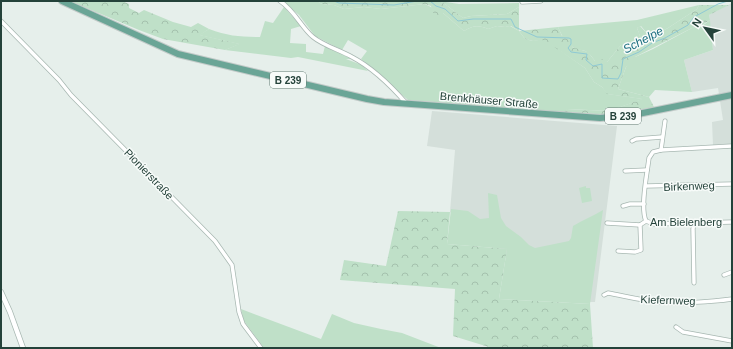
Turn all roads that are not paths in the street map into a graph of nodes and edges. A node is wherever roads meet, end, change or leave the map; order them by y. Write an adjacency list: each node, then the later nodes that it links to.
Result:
1 (62, 1): 7 (main road, B 239)
2 (280, 1): 7 (street)
3 (541, 1): 4 (street)
4 (522, 2)
5 (1, 21): 34 (street, Pionierstraße)
6 (732, 95): 7 (main road, Brenkhäuser Straße / B 239)
7 (407, 104)
8 (665, 121): 9 (street)
9 (662, 138): 10 (street); 12 (street)
10 (632, 141)
11 (732, 146): 12 (street)
12 (661, 150): 13 (street)
13 (647, 170): 14 (street); 16 (street)
14 (625, 171)
15 (732, 184): 16 (street, Birkenweg)
16 (646, 186): 17 (street)
17 (644, 204): 18 (street); 19 (street)
18 (623, 206)
19 (646, 221): 22 (street, Am Bielenberg); 23 (street, Am Bielenberg)
20 (732, 222): 22 (street, Am Bielenberg)
21 (607, 223): 23 (street, Am Bielenberg)
22 (694, 223): 27 (street)
23 (640, 225): 24 (street, Am Bielenberg)
24 (618, 251)
25 (732, 272): 26 (street)
26 (724, 275)
27 (694, 283)
28 (1, 292): 33 (street)
29 (604, 295): 30 (street, Kiefernweg)
30 (732, 299)
31 (676, 327): 32 (street)
32 (732, 341)
33 (23, 348)
34 (261, 348)

